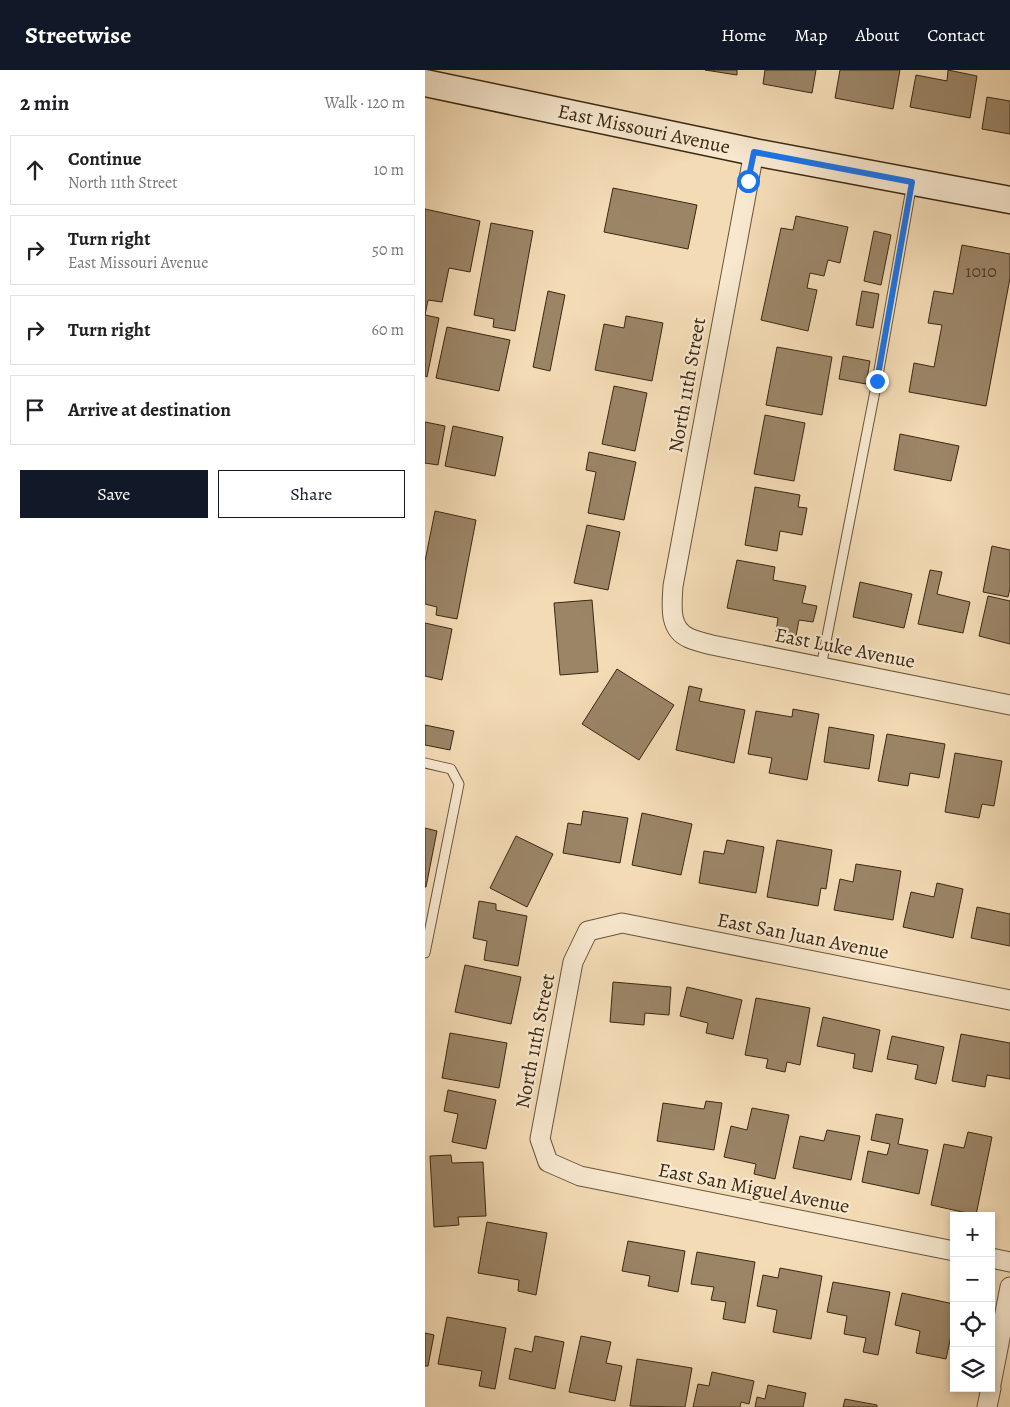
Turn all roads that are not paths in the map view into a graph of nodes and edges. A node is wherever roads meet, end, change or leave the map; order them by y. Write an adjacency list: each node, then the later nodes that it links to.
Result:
1 (425, 83): 2 (main road, East Missouri Avenue)
2 (754, 152): 3 (main road, East Missouri Avenue); 5 (street, North 11th Street)
3 (912, 182): 4 (main road, East Missouri Avenue); 6 (lane)
4 (1010, 200)
5 (675, 627): 6 (street, East Luke Avenue)
6 (821, 666): 7 (street, East Luke Avenue)
7 (1010, 704)
8 (425, 763): 10 (lane)
9 (588, 931): 11 (street, East San Juan Avenue); 12 (street, North 11th Street)
10 (425, 953)
11 (1010, 1000)
12 (548, 1162): 13 (street, East San Miguel Avenue)
13 (950, 1250)
14 (995, 1259): 15 (street)
15 (1010, 1262)
16 (1010, 1287): 17 (street)
17 (995, 1364)
18 (990, 1392): 19 (street)
19 (987, 1407)

